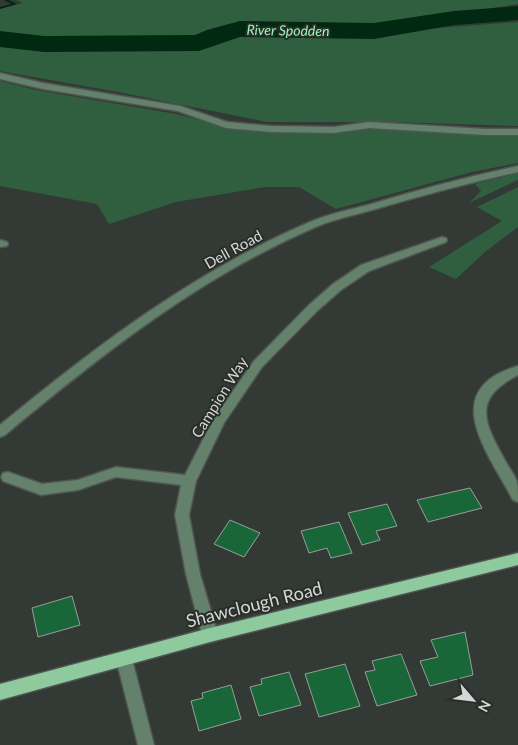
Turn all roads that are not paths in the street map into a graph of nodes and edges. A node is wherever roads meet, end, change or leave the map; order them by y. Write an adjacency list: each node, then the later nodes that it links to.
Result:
1 (0, 76): 2 (street)
2 (518, 132)
3 (518, 169): 6 (street, Dell Road)
4 (442, 240): 8 (street, Campion Way)
5 (518, 370): 9 (street)
6 (0, 432)
7 (8, 477): 8 (street)
8 (190, 481): 11 (street, Campion Way)
9 (518, 496)
10 (518, 559): 11 (main road, Shawclough Road)
11 (210, 635): 12 (main road, Shawclough Road)
12 (124, 659): 13 (main road, Shawclough Road); 14 (street)
13 (0, 692)
14 (146, 745)

